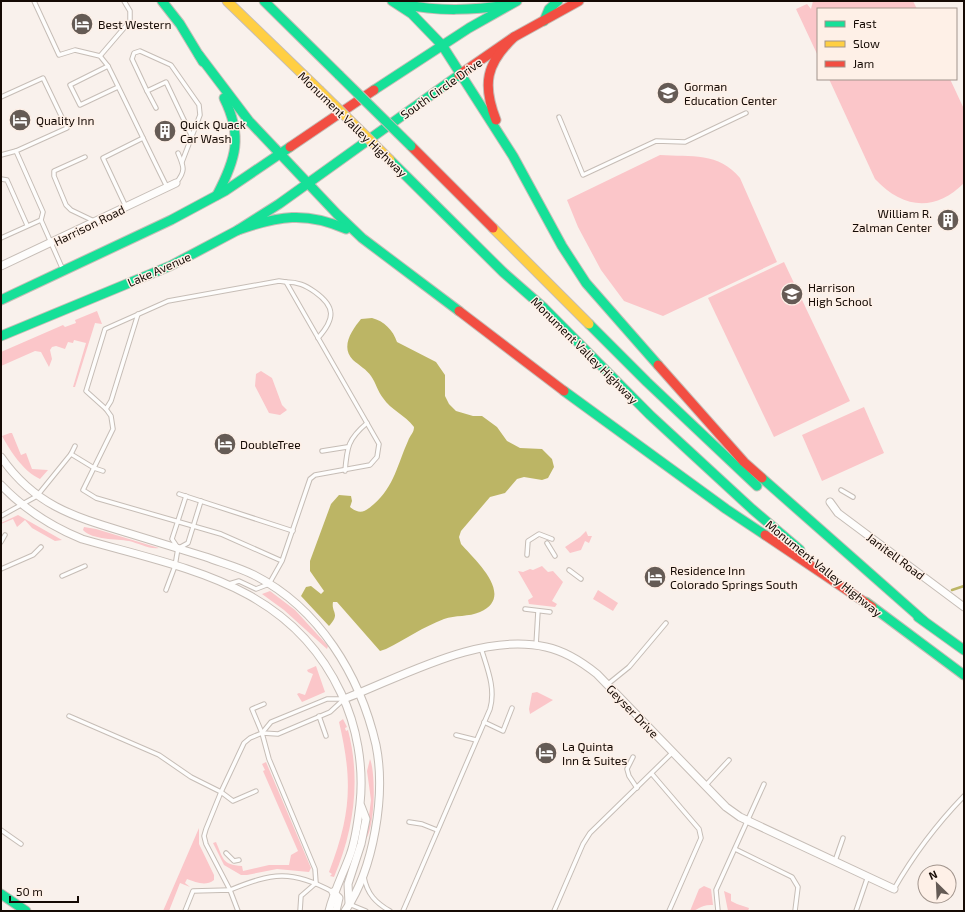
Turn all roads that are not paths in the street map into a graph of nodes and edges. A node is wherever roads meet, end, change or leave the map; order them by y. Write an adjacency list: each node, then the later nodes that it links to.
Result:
1 (34, 1): 14 (lane)
2 (124, 1): 14 (lane)
3 (162, 1): 13 (main road)
4 (227, 1): 93 (main road, Monument Valley Highway, bridge)
5 (264, 1): 98 (main road, Monument Valley Highway, bridge)
6 (393, 1): 9 (main road); 12 (main road)
7 (558, 1): 10 (main road)
8 (579, 1): 10 (main road, South Circle Drive)
9 (513, 3): 12 (main road)
10 (544, 21): 11 (main road, South Circle Drive)
11 (514, 37): 16 (main road, South Circle Drive); 29 (main road)
12 (442, 45): 16 (main road); 27 (main road)
13 (199, 55): 27 (main road); 36 (main road)
14 (100, 56): 15 (lane)
15 (108, 66): 17 (lane); 17 (lane)
16 (462, 75): 29 (main road); 34 (main road, South Circle Drive)
17 (118, 87): 24 (lane)
18 (147, 91): 20 (lane); 23 (lane); 23 (lane)
19 (1, 97): 25 (lane)
20 (156, 108)
21 (746, 113): 22 (lane)
22 (559, 118)
23 (192, 137): 31 (lane)
24 (143, 138): 35 (lane); 37 (lane)
25 (16, 151): 28 (lane); 38 (lane)
26 (178, 153): 31 (lane)
27 (280, 154): 34 (main road); 36 (main road)
28 (1, 155)
29 (513, 156): 98 (main road)
30 (85, 157): 39 (lane)
31 (182, 162): 33 (lane)
32 (1, 179): 40 (lane)
33 (176, 183): 35 (street, Harrison Road)
34 (308, 183): 41 (main road, Lake Avenue); 43 (main road)
35 (167, 187): 37 (street, Harrison Road)
36 (217, 195): 46 (main road)
37 (126, 207): 39 (street, Harrison Road)
38 (41, 220): 40 (lane); 44 (lane)
39 (95, 221): 44 (street, Harrison Road)
40 (27, 226): 42 (lane)
41 (238, 230): 43 (main road); 50 (main road, Lake Avenue)
42 (1, 238)
43 (362, 238): 93 (main road)
44 (51, 243): 45 (street, Harrison Road); 46 (lane)
45 (1, 266)
46 (63, 271): 48 (main road)
47 (286, 282): 49 (lane); 51 (lane); 51 (lane)
48 (1, 300)
49 (138, 314): 52 (lane); 52 (lane)
50 (1, 336)
51 (318, 338): 53 (lane)
52 (106, 409): 59 (lane)
53 (367, 423): 55 (lane); 60 (lane)
54 (75, 446): 57 (lane)
55 (347, 448): 56 (lane); 60 (lane)
56 (322, 451)
57 (72, 454): 59 (lane); 65 (lane)
58 (1, 457): 65 (street)
59 (94, 468): 61 (lane); 72 (lane)
60 (345, 470): 74 (lane)
61 (103, 471)
62 (1, 485): 70 (street)
63 (841, 490): 67 (lane)
64 (179, 494): 66 (lane)
65 (37, 496): 70 (lane); 80 (street)
66 (186, 496): 68 (lane); 72 (lane)
67 (853, 497)
68 (201, 501): 73 (lane); 74 (lane)
69 (830, 502): 94 (street, Janitell Road)
70 (21, 505): 71 (lane); 85 (street)
71 (1, 516)
72 (178, 522): 73 (lane); 80 (lane)
73 (193, 526): 80 (lane); 83 (lane)
74 (293, 531): 83 (lane)
75 (5, 535): 77 (lane)
76 (552, 539): 81 (lane)
77 (1, 542)
78 (547, 543): 82 (lane)
79 (41, 547): 86 (lane)
80 (178, 548): 85 (lane); 91 (street)
81 (527, 555)
82 (555, 556)
83 (282, 561): 91 (lane)
84 (85, 566): 88 (lane)
85 (174, 566): 90 (street); 92 (lane)
86 (1, 569)
87 (569, 570): 89 (lane)
88 (62, 576)
89 (581, 579)
90 (228, 584): 91 (lane); 106 (street)
91 (269, 584): 105 (street)
92 (166, 590)
93 (872, 607): 103 (main road, Monument Valley Highway)
94 (964, 607)
95 (525, 609): 96 (lane)
96 (538, 611): 97 (lane); 100 (lane)
97 (550, 612)
98 (924, 621): 102 (main road, Monument Valley Highway)
99 (666, 623): 104 (lane)
100 (536, 646): 101 (street, Geyser Drive); 104 (street, Geyser Drive)
101 (481, 648): 105 (street, Geyser Drive); 111 (lane)
102 (964, 650)
103 (964, 675)
104 (608, 684): 116 (street, Geyser Drive)
105 (359, 693): 106 (street, Geyser Drive); 137 (street)
106 (344, 699): 110 (lane); 112 (lane); 126 (street)
107 (264, 704): 112 (lane)
108 (512, 708): 111 (lane)
109 (70, 716): 124 (lane)
110 (318, 716): 112 (lane); 114 (lane)
111 (484, 722): 115 (lane)
112 (262, 733): 124 (lane); 139 (lane)
113 (456, 735): 115 (lane)
114 (326, 736)
115 (476, 740): 130 (lane)
116 (673, 752): 119 (lane); 121 (street, Geyser Drive)
117 (633, 757): 122 (lane)
118 (729, 760): 121 (lane)
119 (652, 774): 122 (lane); 156 (lane)
120 (764, 784): 127 (lane)
121 (705, 786): 127 (street, Geyser Drive)
122 (637, 788): 155 (lane)
123 (256, 791): 124 (lane)
124 (221, 792): 141 (lane)
125 (964, 796): 140 (lane)
126 (360, 804): 142 (street); 144 (street)
127 (748, 821): 133 (lane); 136 (street, Geyser Drive)
128 (409, 822): 130 (lane)
129 (1, 830): 132 (lane)
130 (437, 830): 154 (lane)
131 (843, 838): 136 (lane)
132 (21, 844)
133 (735, 849): 157 (lane); 158 (lane)
134 (226, 853): 135 (lane)
135 (239, 860)
136 (835, 861): 138 (street, Geyser Drive)
137 (363, 872): 144 (street); 153 (lane)
138 (868, 876): 140 (street, Geyser Drive); 159 (lane)
139 (316, 883): 141 (lane); 142 (lane); 148 (lane)
140 (894, 889)
141 (230, 890): 146 (lane); 147 (lane)
142 (333, 892): 149 (street); 150 (street)
143 (1, 894): 145 (main road)
144 (349, 904): 151 (street); 152 (lane)
145 (26, 911)
146 (185, 911)
147 (238, 911)
148 (300, 911)
149 (329, 911)
150 (336, 911)
151 (345, 911)
152 (366, 911)
153 (390, 911)
154 (403, 911)
155 (554, 911)
156 (669, 911)
157 (718, 911)
158 (795, 911)
159 (856, 911)

